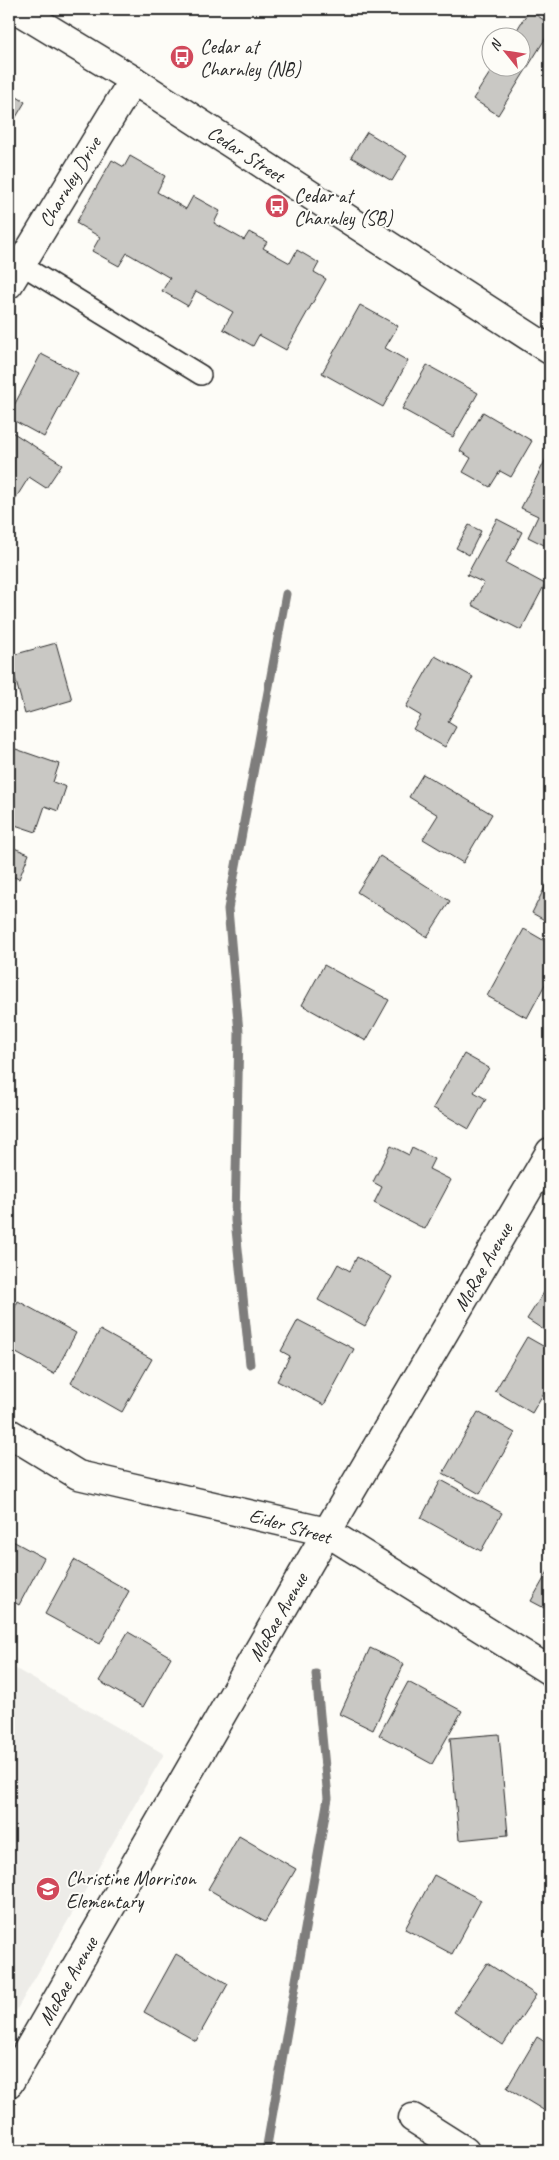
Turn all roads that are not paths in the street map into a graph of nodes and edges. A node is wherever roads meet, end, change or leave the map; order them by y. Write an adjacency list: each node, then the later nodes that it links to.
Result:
1 (16, 9): 2 (street, Cedar Street)
2 (132, 80): 3 (street, Charnley Drive); 4 (street, Cedar Street)
3 (14, 274): 5 (lane)
4 (550, 350)
5 (201, 375)
6 (550, 1152): 8 (street, McRae Avenue)
7 (9, 1433): 8 (street, Eider Street)
8 (327, 1532): 9 (street, Eider Street); 10 (street, McRae Avenue)
9 (550, 1671)
10 (9, 2083)
11 (413, 2118): 12 (street)
12 (465, 2151)

